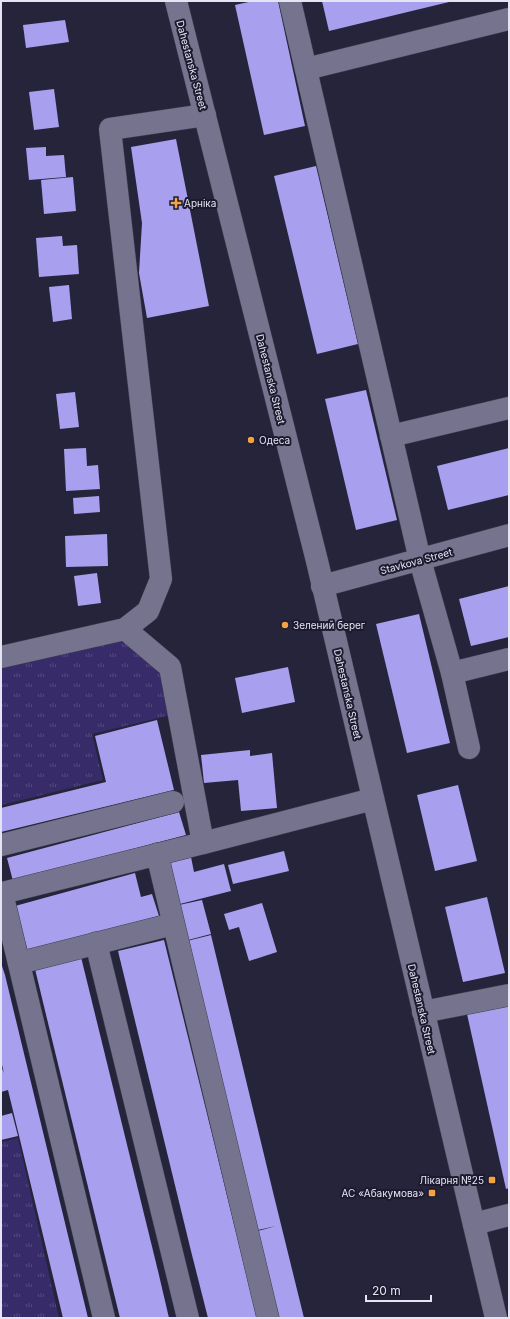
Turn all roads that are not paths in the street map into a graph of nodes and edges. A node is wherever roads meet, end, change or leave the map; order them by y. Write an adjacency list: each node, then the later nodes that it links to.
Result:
1 (176, 1): 5 (street, Dahestanska Street)
2 (290, 1): 4 (street)
3 (509, 19): 4 (street)
4 (306, 69): 7 (street)
5 (205, 114): 10 (street, Dahestanska Street); 11 (street)
6 (509, 408): 7 (street)
7 (391, 436): 9 (street)
8 (509, 535): 9 (street, Stavkova Street)
9 (420, 560): 10 (street, Stavkova Street); 14 (street)
10 (322, 586): 16 (street, Dahestanska Street)
11 (125, 629): 12 (street); 18 (street)
12 (1, 657)
13 (509, 659): 14 (street)
14 (452, 673): 15 (street)
15 (469, 748)
16 (372, 799): 18 (street); 26 (street, Dahestanska Street)
17 (173, 802): 19 (street)
18 (203, 842): 20 (street)
19 (1, 845)
20 (157, 854): 21 (street); 22 (street)
21 (2, 891): 24 (street)
22 (174, 924): 23 (street); 31 (street)
23 (96, 943): 24 (street); 30 (street)
24 (19, 963): 29 (street)
25 (509, 995): 26 (street)
26 (423, 1012): 28 (street, Dahestanska Street)
27 (509, 1215): 28 (street)
28 (474, 1224): 32 (street, Dahestanska Street)
29 (104, 1318)
30 (188, 1318)
31 (268, 1318)
32 (496, 1318)

